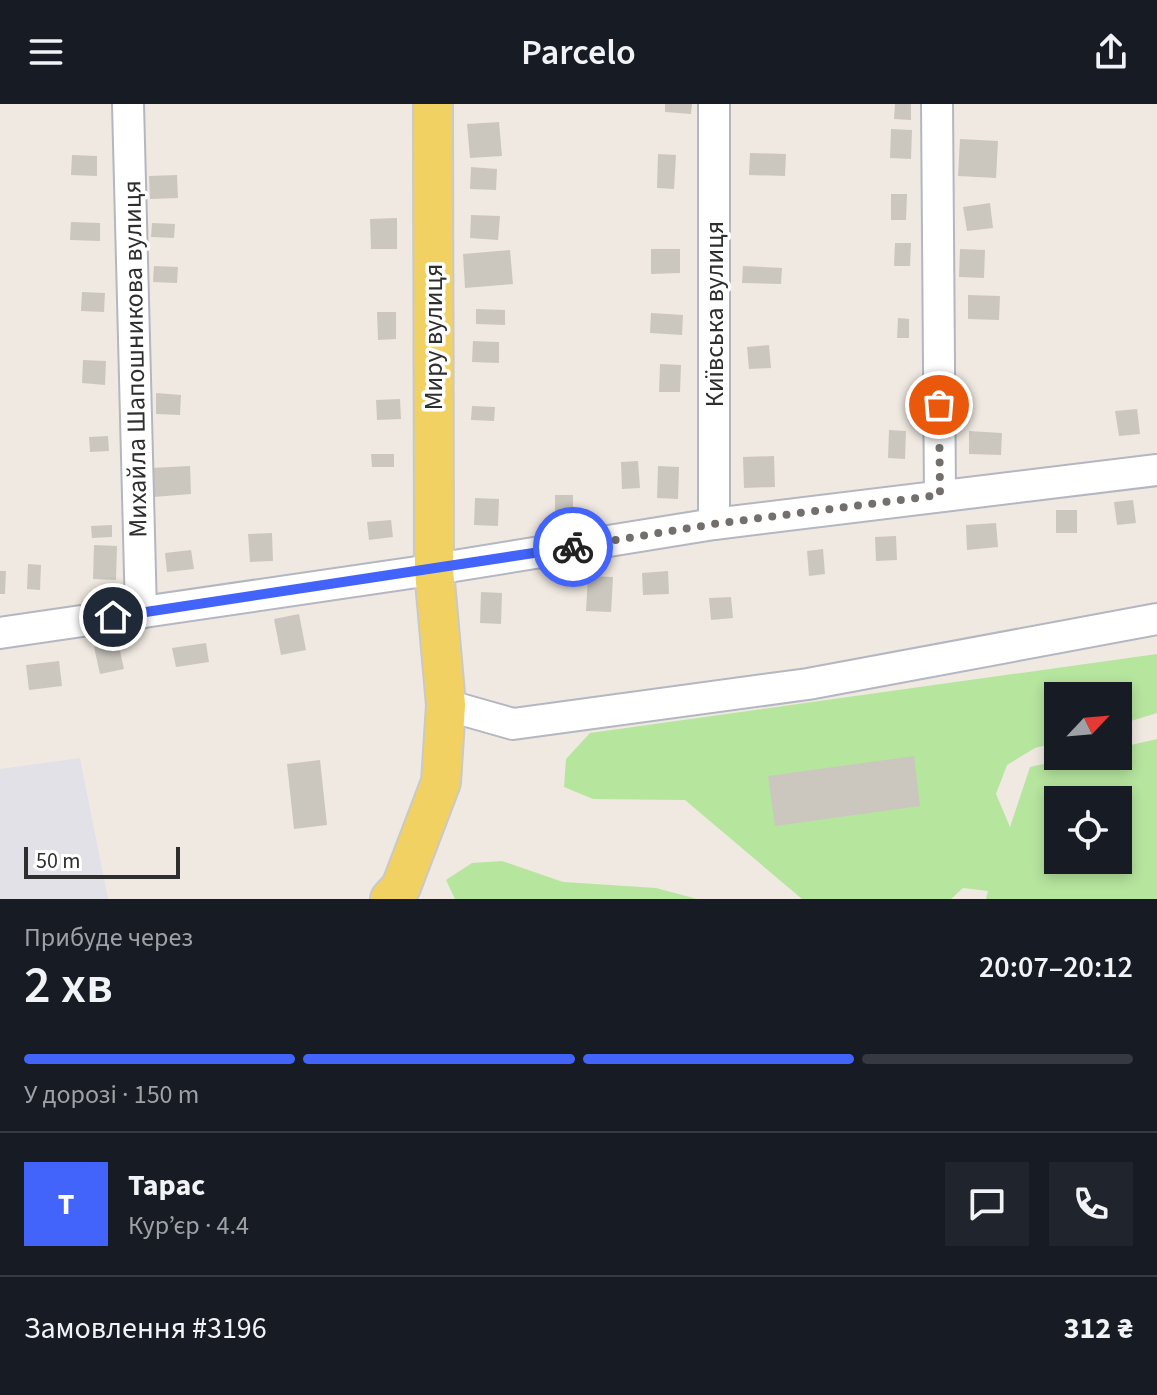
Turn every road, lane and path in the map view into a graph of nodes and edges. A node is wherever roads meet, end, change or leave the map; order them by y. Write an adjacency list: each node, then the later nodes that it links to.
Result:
1 (128, 104): 9 (street, Михайла Шапошникова вулиця)
2 (433, 104): 8 (main road, Миру вулиця)
3 (714, 104): 7 (street, Київська вулиця)
4 (937, 104): 6 (street)
5 (1157, 470): 6 (street)
6 (940, 495): 7 (street)
7 (714, 524): 8 (street)
8 (434, 570): 9 (street); 12 (main road, Миру вулиця)
9 (141, 613): 11 (street)
10 (1157, 619): 12 (street)
11 (0, 633)
12 (446, 705): 13 (main road, Миру вулиця)
13 (390, 899)

